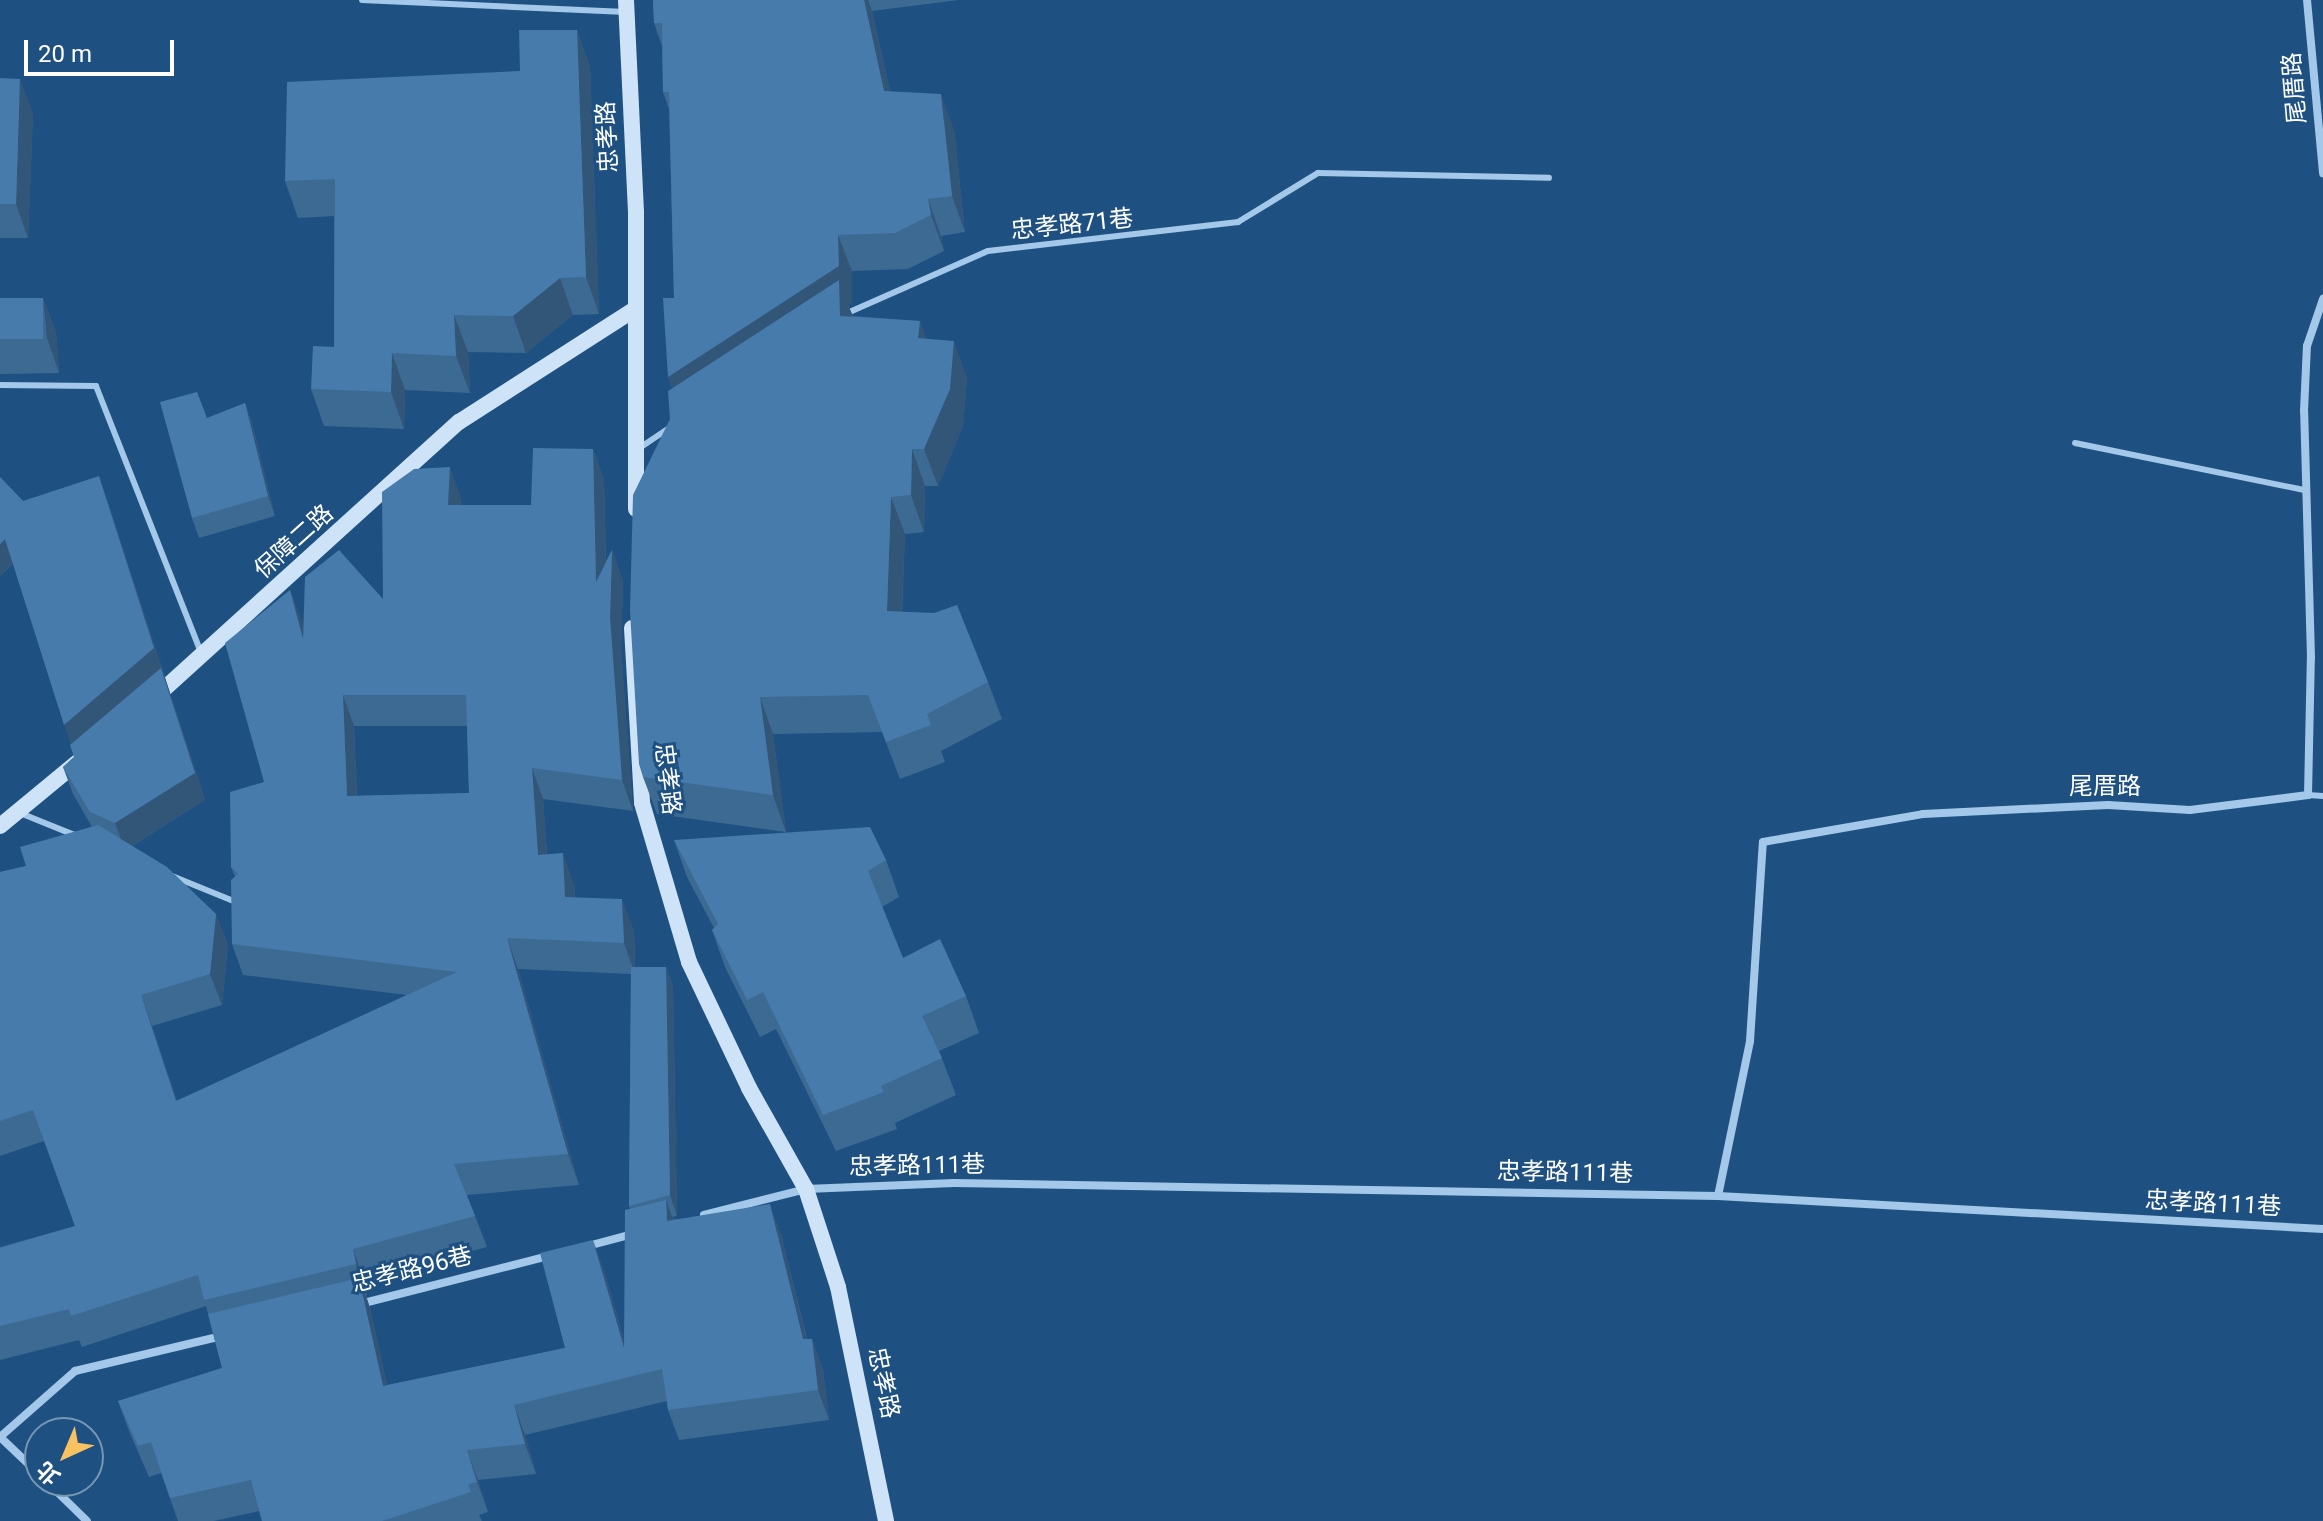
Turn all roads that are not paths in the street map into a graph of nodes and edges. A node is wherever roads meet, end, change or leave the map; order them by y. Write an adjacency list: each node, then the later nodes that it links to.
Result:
1 (362, 0): 3 (lane)
2 (2307, 0): 4 (street, 尾厝路)
3 (626, 6): 7 (street, 忠孝路)
4 (2323, 173)
5 (1549, 178): 8 (lane, 忠孝路71巷)
6 (2323, 299): 13 (street)
7 (632, 311): 12 (street, 忠孝路); 16 (street, 保障二路)
8 (834, 321)
9 (0, 385): 16 (lane)
10 (677, 423): 12 (lane)
11 (2075, 443): 13 (lane)
12 (638, 449): 14 (street, 忠孝路)
13 (2304, 490): 19 (street)
14 (635, 526)
15 (633, 602): 26 (street, 忠孝路)
16 (202, 656): 17 (street, 保障二路)
17 (136, 712)
18 (89, 752): 21 (street)
19 (2308, 795): 20 (lane); 27 (street, 尾厝路)
20 (2323, 796)
21 (17, 812): 22 (street); 23 (lane)
22 (0, 826)
23 (88, 841)
24 (158, 870): 25 (lane)
25 (243, 905)
26 (806, 1189): 27 (street, 忠孝路111巷); 28 (street); 39 (street, 忠孝路)
27 (1718, 1196): 29 (street, 忠孝路111巷)
28 (685, 1220)
29 (2323, 1229)
30 (640, 1232): 31 (street)
31 (579, 1248)
32 (564, 1252): 33 (street, 忠孝路96巷)
33 (351, 1306)
34 (228, 1335): 35 (street)
35 (0, 1437): 36 (street)
36 (24, 1460)
37 (62, 1497): 38 (street)
38 (87, 1521)
39 (886, 1521)

